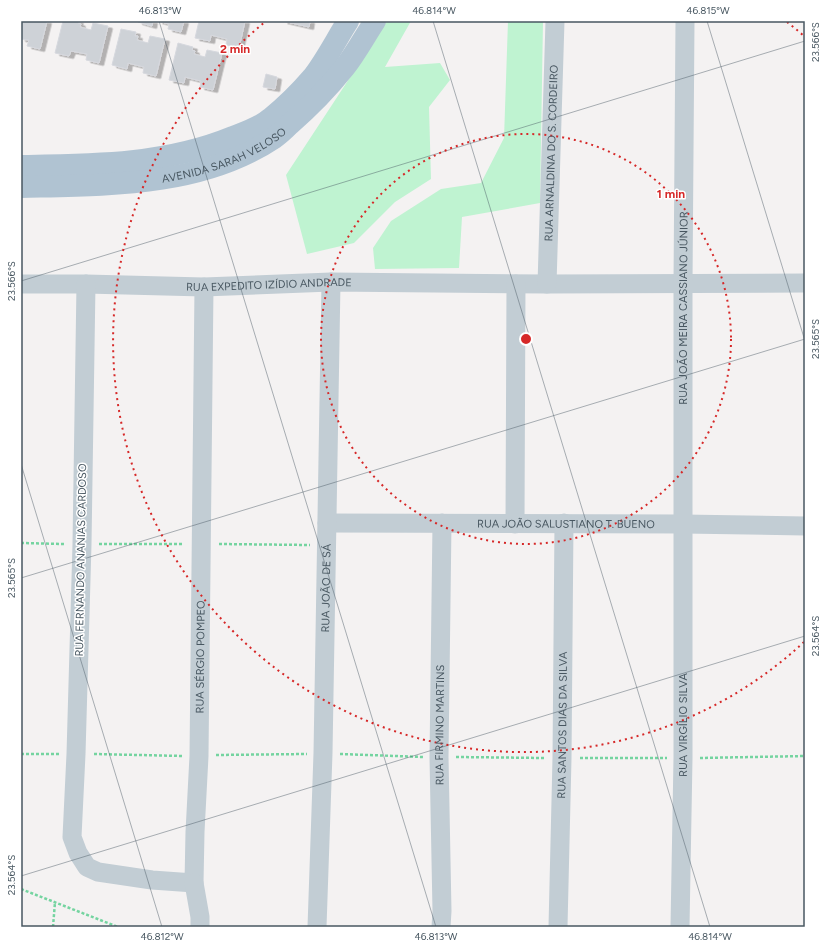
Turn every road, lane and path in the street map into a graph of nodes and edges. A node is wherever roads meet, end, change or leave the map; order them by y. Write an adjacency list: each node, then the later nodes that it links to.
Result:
1 (348, 21): 5 (main road, AVENIDA SARAH VELOSO)
2 (375, 21): 6 (main road, AVENIDA SARAH VELOSO)
3 (555, 21): 12 (street, RUA ARNALDINA DO S. CORDEIRO)
4 (685, 21): 13 (street, RUA JOÃO MEIRA CASSIANO JÚNIOR)
5 (21, 166)
6 (21, 187)
7 (331, 282): 11 (street, RUA EXPEDITO IZÍDIO ANDRADE); 14 (street, RUA EXPEDITO IZÍDIO ANDRADE); 15 (street, RUA JOÃO DE SÁ)
8 (805, 283): 13 (street, RUA EXPEDITO IZÍDIO ANDRADE)
9 (21, 284): 10 (street, RUA EXPEDITO IZÍDIO ANDRADE)
10 (86, 284): 14 (street, RUA EXPEDITO IZÍDIO ANDRADE); 22 (street, RUA FERNANDO ANANIAS CARDOSO)
11 (516, 284): 12 (street, RUA EXPEDITO IZÍDIO ANDRADE); 18 (street)
12 (547, 284): 13 (street, RUA EXPEDITO IZÍDIO ANDRADE)
13 (683, 284): 19 (street, RUA JOÃO MEIRA CASSIANO JÚNIOR)
14 (204, 287): 23 (street, RUA SÉRGIO POMPEO)
15 (327, 523): 16 (street, RUA JOÃO SALUSTIANO T. BUENO); 24 (street, RUA JOÃO DE SÁ)
16 (442, 523): 18 (street, RUA JOÃO SALUSTIANO T. BUENO); 30 (street, RUA FIRMINO MARTINS)
17 (564, 523): 18 (street, RUA JOÃO SALUSTIANO T. BUENO); 19 (street, RUA JOÃO SALUSTIANO T. BUENO); 31 (street, RUA SANTOS DIAS DA SILVA)
18 (515, 524)
19 (683, 524): 20 (street, RUA JOÃO SALUSTIANO T. BUENO); 32 (street, RUA VIRGÍLIO SILVA)
20 (805, 526)
21 (21, 543): 22 (path)
22 (82, 544): 23 (path); 27 (street, RUA FERNANDO ANANIAS CARDOSO)
23 (201, 544): 24 (path); 28 (street, RUA SÉRGIO POMPEO)
24 (327, 545): 25 (street, RUA JOÃO DE SÁ)
25 (323, 753): 28 (path); 30 (path); 39 (street, RUA JOÃO DE SÁ)
26 (21, 754): 27 (path)
27 (76, 754): 28 (path); 33 (street, RUA FERNANDO ANANIAS CARDOSO)
28 (199, 756): 33 (street, RUA SÉRGIO POMPEO)
29 (805, 756): 32 (path)
30 (440, 757): 31 (path); 40 (street, RUA FIRMINO MARTINS)
31 (562, 758): 32 (path); 41 (street, RUA SANTOS DIAS DA SILVA)
32 (683, 758): 42 (street, RUA VIRGÍLIO SILVA)
33 (194, 884): 38 (street, RUA SÉRGIO POMPEO)
34 (21, 889): 35 (path)
35 (55, 902): 36 (path); 37 (path)
36 (53, 927)
37 (118, 927)
38 (200, 927)
39 (317, 927)
40 (440, 927)
41 (558, 927)
42 (680, 927)

